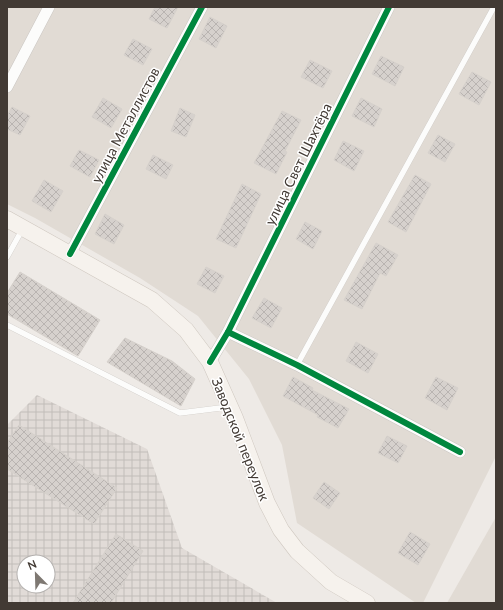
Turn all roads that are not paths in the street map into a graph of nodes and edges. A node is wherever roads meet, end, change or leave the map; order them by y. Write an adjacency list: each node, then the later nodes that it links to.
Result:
1 (49, 7): 5 (street)
2 (202, 7): 8 (street, улица Металлистов)
3 (389, 7): 11 (street, улица Свет Шахтёра)
4 (494, 7): 13 (lane)
5 (7, 87)
6 (7, 219): 7 (main road, Заводской переулок)
7 (24, 228): 8 (main road, Заводской переулок); 9 (lane)
8 (70, 254): 12 (main road, Заводской переулок)
9 (7, 257)
10 (7, 325): 14 (lane)
11 (228, 332): 12 (street, улица Свет Шахтёра); 13 (street)
12 (210, 362): 14 (main road, Заводской переулок)
13 (297, 364): 15 (street)
14 (230, 407): 16 (main road, Заводской переулок)
15 (460, 452)
16 (367, 603)

